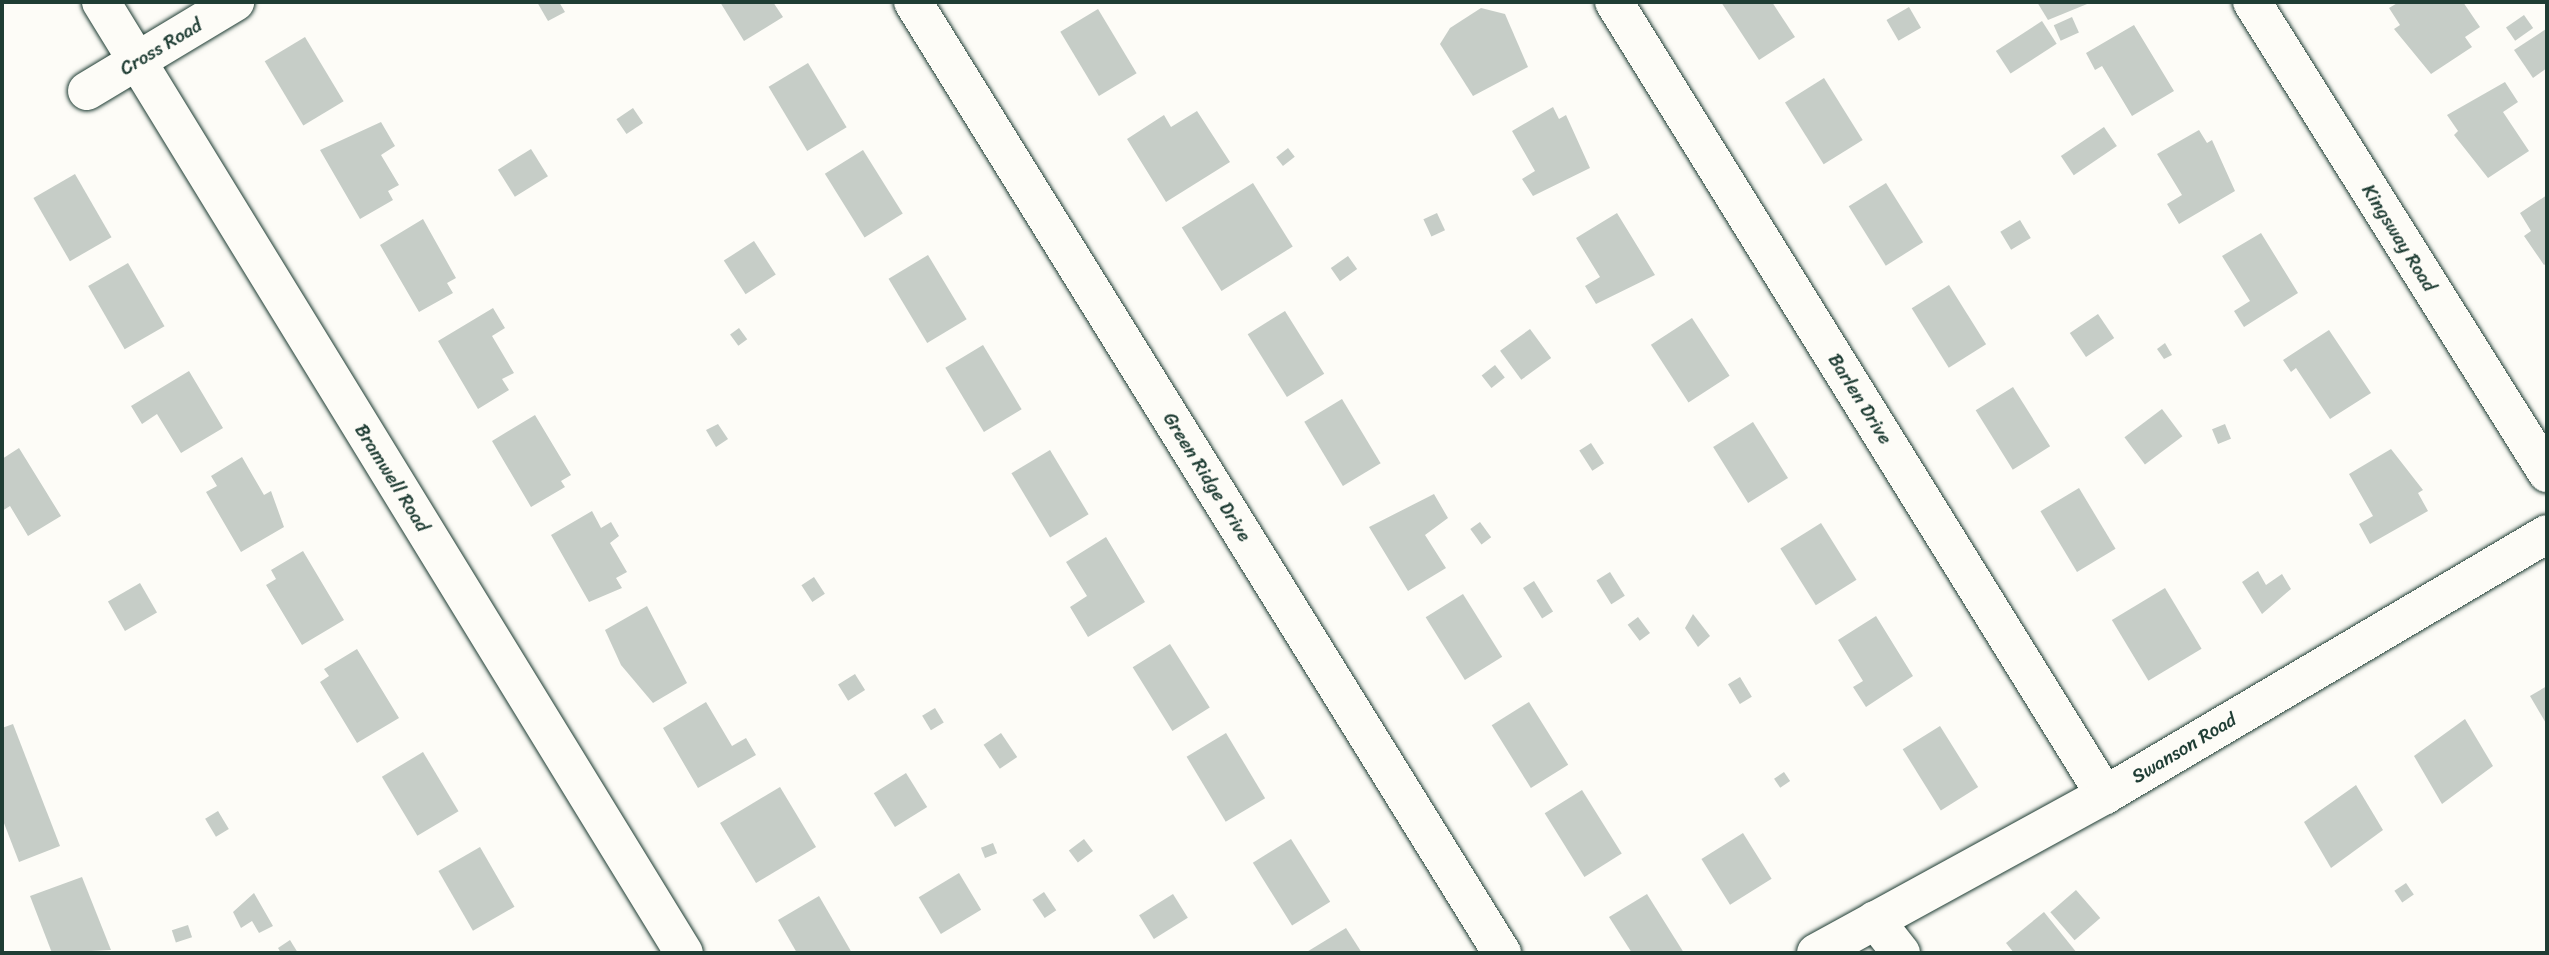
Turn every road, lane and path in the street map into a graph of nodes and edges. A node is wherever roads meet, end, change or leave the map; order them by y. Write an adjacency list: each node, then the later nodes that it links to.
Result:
1 (101, 2): 6 (street, Bramwell Road)
2 (235, 2): 6 (street, Cross Road)
3 (913, 2): 13 (street, Green Ridge Drive)
4 (1614, 2): 10 (street, Barlen Drive)
5 (2252, 2): 8 (street, Kingsway Road)
6 (137, 62): 7 (street, Cross Road); 12 (street, Bramwell Road)
7 (87, 91)
8 (2547, 473)
9 (2547, 534): 10 (street, Swanson Road)
10 (2105, 795): 11 (street, Swanson Road)
11 (1875, 920): 14 (street, Swanson Road); 15 (street)
12 (684, 953)
13 (1502, 953)
14 (1816, 953)
15 (1901, 953)

